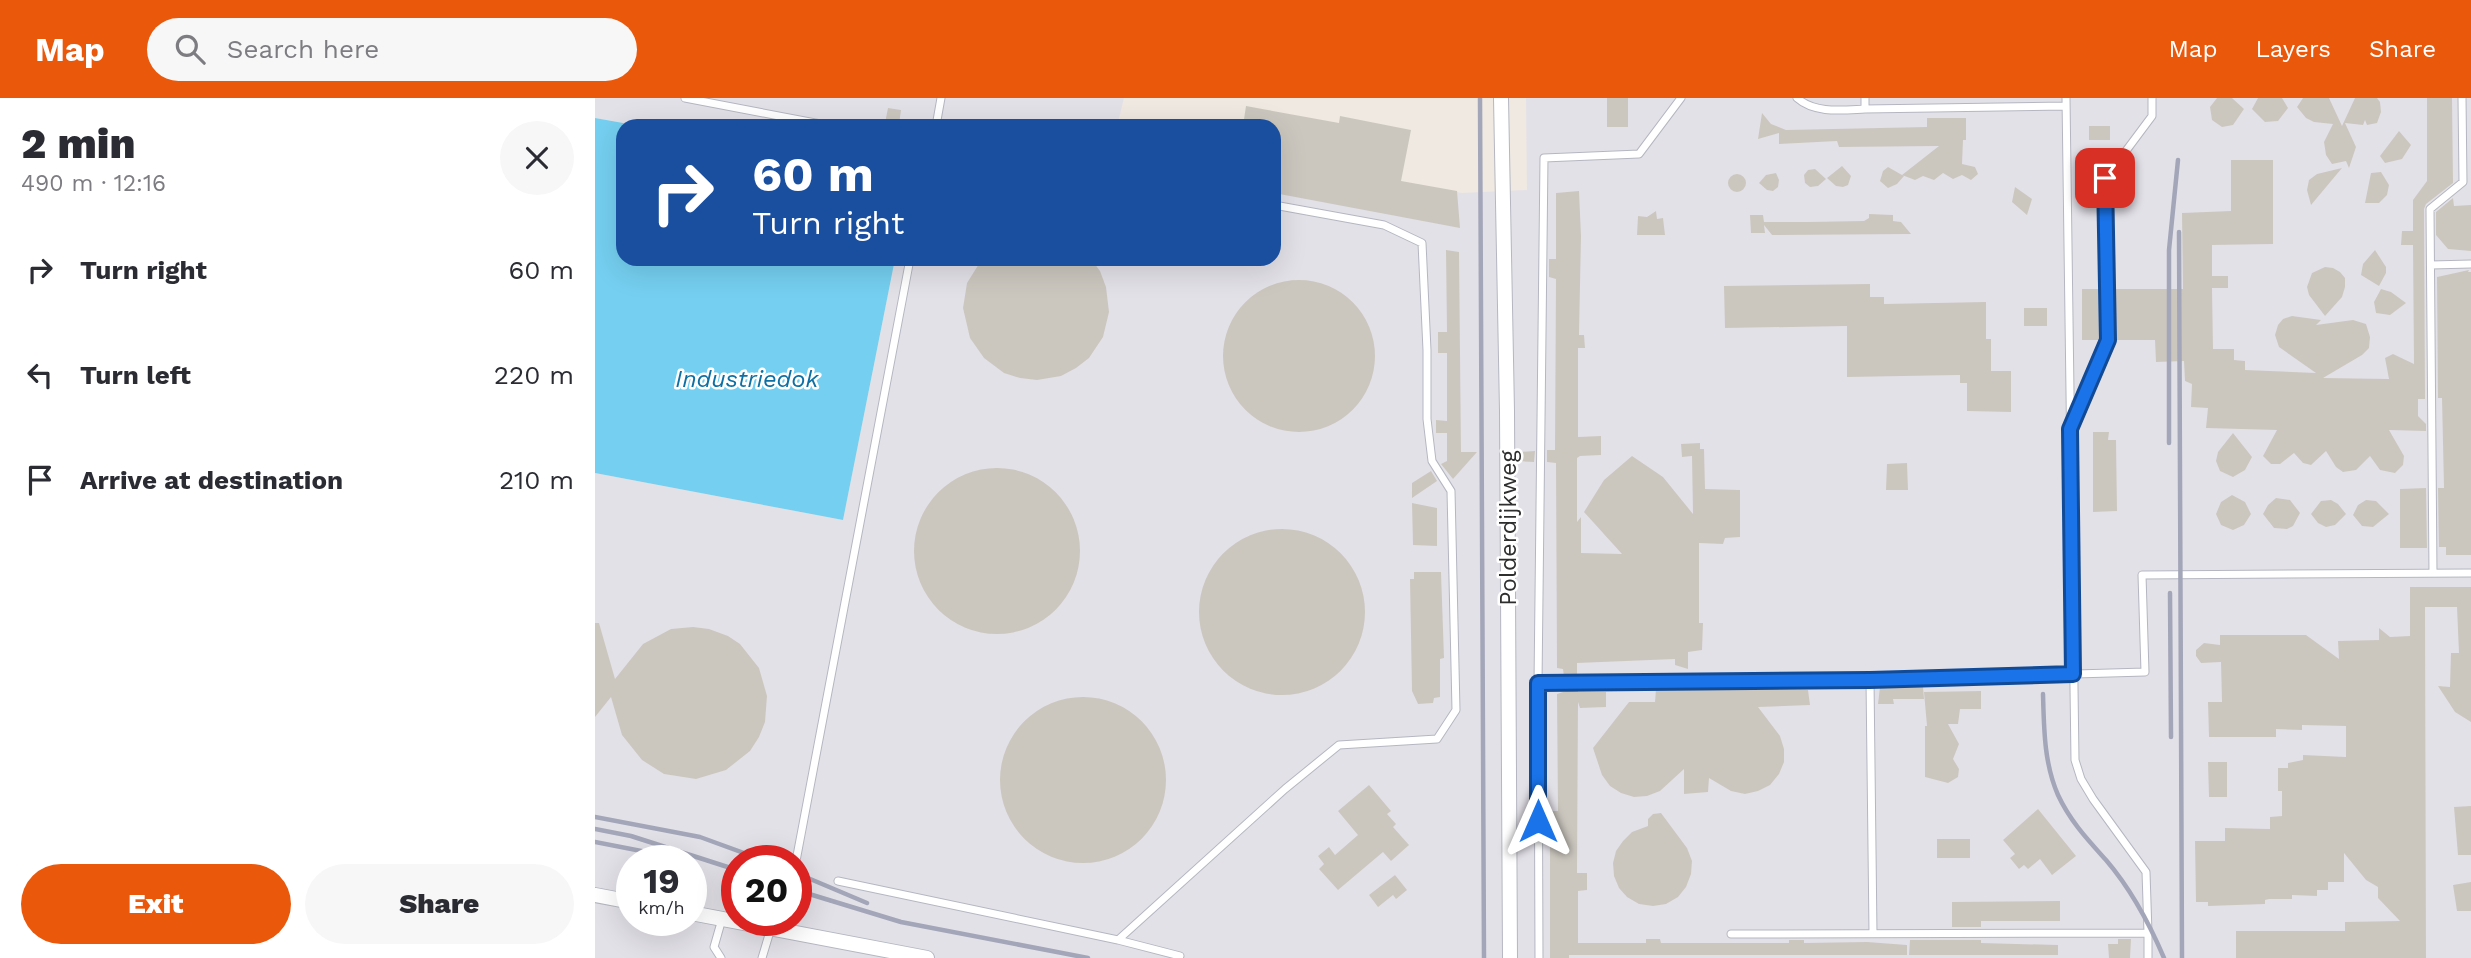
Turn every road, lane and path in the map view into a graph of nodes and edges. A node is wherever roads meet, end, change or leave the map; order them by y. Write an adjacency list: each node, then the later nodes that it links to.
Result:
1 (685, 98): 11 (lane)
2 (941, 98): 12 (lane)
3 (1501, 98): 38 (street, Polderdijkweg)
4 (1681, 98): 22 (lane)
5 (1797, 98): 10 (lane)
6 (1865, 98): 10 (lane)
7 (2152, 98): 17 (lane)
8 (2462, 98): 14 (lane)
9 (2066, 102): 10 (lane); 17 (lane)
10 (1865, 109)
11 (794, 119)
12 (937, 119)
13 (1281, 206): 33 (lane)
14 (2431, 264): 15 (lane); 18 (lane)
15 (2471, 264)
16 (910, 266): 23 (lane)
17 (2070, 429): 20 (lane)
18 (2433, 573): 19 (lane); 20 (lane)
19 (2471, 573)
20 (2073, 674): 21 (lane); 30 (lane)
21 (1870, 680): 22 (lane); 29 (lane)
22 (1538, 683): 39 (lane)
23 (799, 845)
24 (838, 881): 33 (lane)
25 (595, 895): 26 (street)
26 (616, 899)
27 (721, 922): 35 (lane)
28 (812, 933): 37 (street)
29 (1873, 933): 30 (lane); 31 (lane)
30 (2147, 933): 40 (lane)
31 (1731, 934)
32 (773, 936): 36 (lane)
33 (1118, 940): 34 (lane)
34 (1180, 956)
35 (721, 958)
36 (762, 958)
37 (927, 958)
38 (1510, 958)
39 (1539, 958)
40 (2148, 958)

